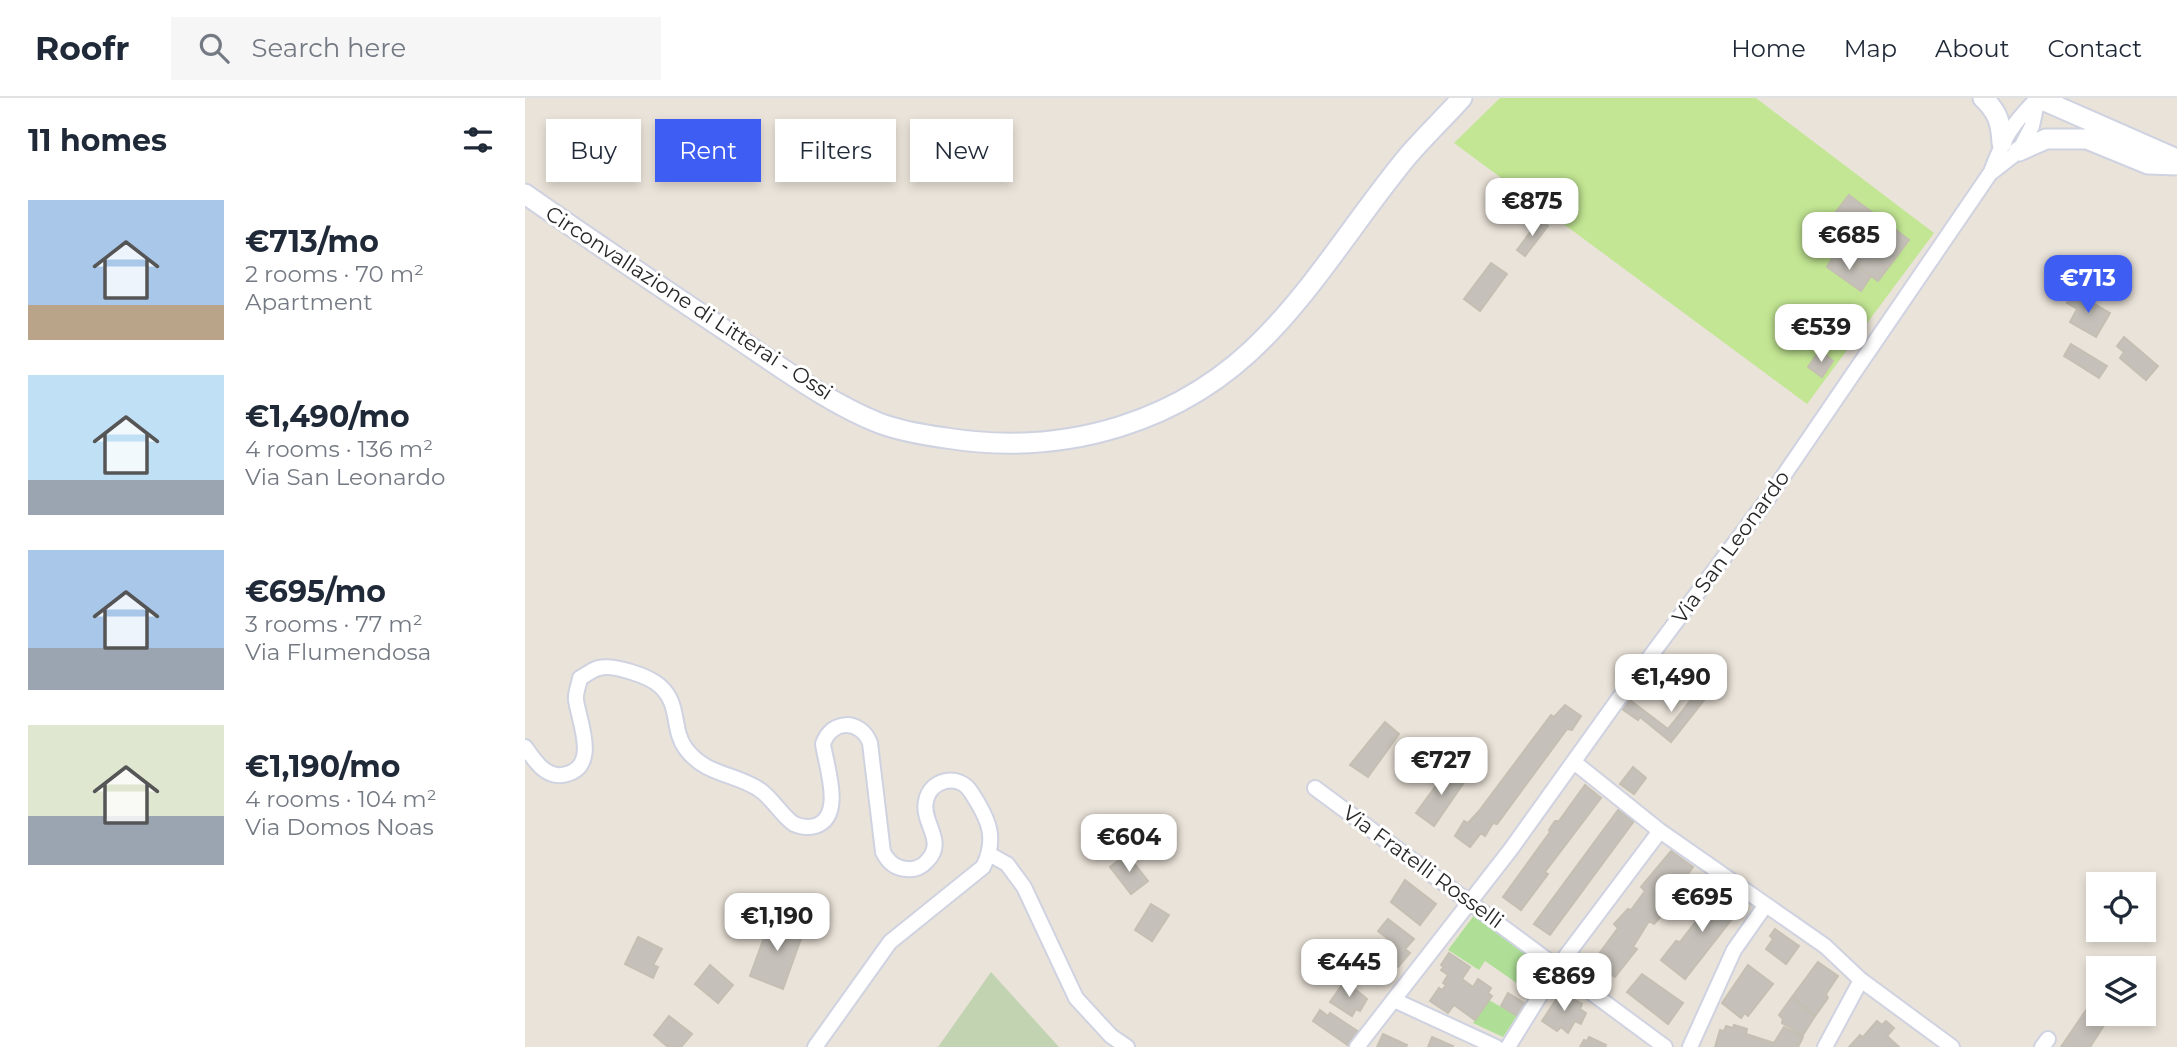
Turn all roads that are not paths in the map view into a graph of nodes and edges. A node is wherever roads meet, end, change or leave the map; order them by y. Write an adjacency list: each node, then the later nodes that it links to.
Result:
1 (1462, 98): 7 (street, Circonvallazione di Litterai - Ossi)
2 (1983, 98): 4 (street)
3 (2038, 98): 4 (street, Via San Leonardo); 5 (street)
4 (2010, 147): 6 (street); 9 (street, Via San Leonardo)
5 (2177, 159)
6 (2177, 165)
7 (525, 194)
8 (525, 747): 12 (street)
9 (1574, 762): 11 (street); 13 (street, Via San Leonardo)
10 (1315, 788): 13 (street, Via Fratelli Rosselli)
11 (1660, 831): 14 (street); 15 (street)
12 (989, 854): 18 (street); 19 (street)
13 (1470, 901): 15 (street, Via Fratelli Rosselli); 17 (street, Via San Leonardo)
14 (1765, 906): 16 (street); 24 (street)
15 (1557, 968): 22 (street); 23 (street, Via Fratelli Rosselli)
16 (1861, 980): 25 (street); 26 (street)
17 (1394, 1000): 20 (street, Via San Leonardo); 21 (street)
18 (815, 1047)
19 (1127, 1047)
20 (1357, 1047)
21 (1496, 1047)
22 (1508, 1047)
23 (1665, 1047)
24 (1690, 1047)
25 (1825, 1047)
26 (1952, 1047)

